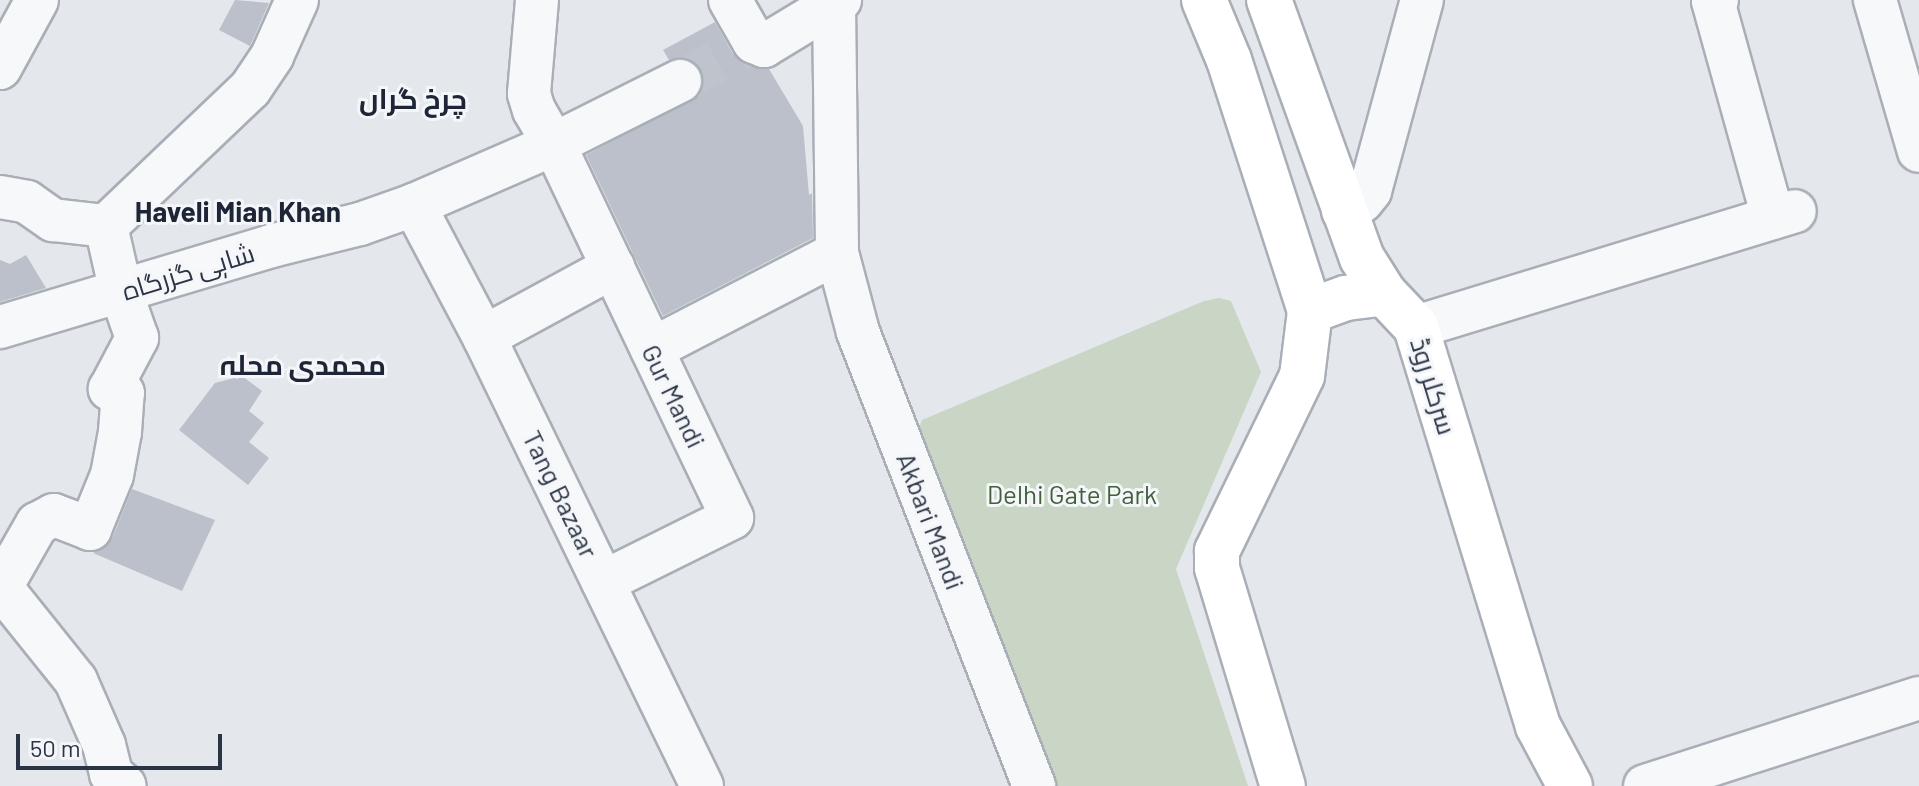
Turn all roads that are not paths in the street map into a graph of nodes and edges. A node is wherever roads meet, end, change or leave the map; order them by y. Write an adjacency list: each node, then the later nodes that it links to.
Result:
1 (37, 0): 11 (street)
2 (297, 0): 18 (street)
3 (537, 0): 13 (street, Gur Mandi)
4 (730, 0): 10 (street)
5 (1204, 0): 23 (main road)
6 (1269, 0): 17 (main road, سرکلر روڈ)
7 (1422, 0): 17 (street)
8 (1717, 0): 25 (street)
9 (1875, 0): 14 (street)
10 (837, 2): 19 (street, Akbari Mandi)
11 (0, 68)
12 (680, 81): 13 (street, شاہی گزرگاہ)
13 (554, 144): 16 (street, شاہی گزرگاہ); 20 (street, Gur Mandi)
14 (1919, 151)
15 (0, 197): 18 (street)
16 (414, 205): 21 (street, شاہی گزرگاہ); 26 (street, Tang Bazaar)
17 (1343, 211): 22 (main road, سرکلر روڈ)
18 (106, 226): 21 (street)
19 (837, 253): 27 (street); 33 (street, Akbari Mandi)
20 (613, 267): 26 (street); 27 (street, Gur Mandi)
21 (121, 292): 24 (street, شاہی گزرگاہ); 29 (street)
22 (1384, 293): 23 (main road); 25 (main road, سرکلر روڈ)
23 (1310, 311): 34 (main road)
24 (0, 327)
25 (1416, 327): 35 (main road, سرکلر روڈ)
26 (484, 337): 28 (street, Tang Bazaar)
27 (652, 349): 28 (street, Gur Mandi)
28 (603, 582): 32 (street, Tang Bazaar)
29 (0, 587): 31 (street)
30 (1919, 698): 36 (street)
31 (125, 786)
32 (702, 786)
33 (1034, 786)
34 (1283, 786)
35 (1570, 786)
36 (1645, 786)

